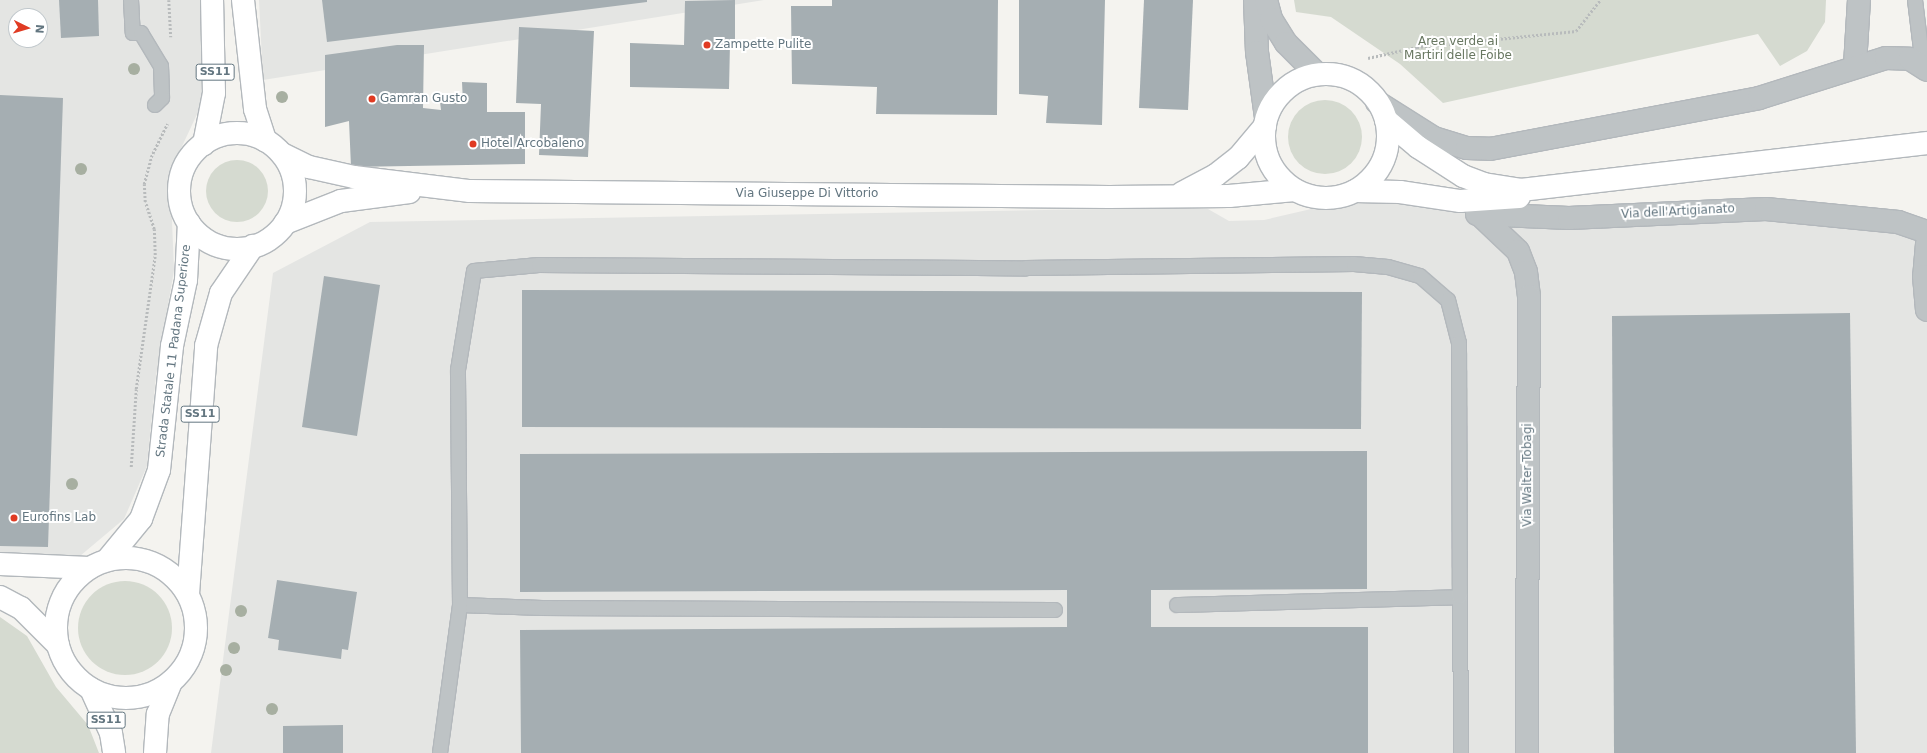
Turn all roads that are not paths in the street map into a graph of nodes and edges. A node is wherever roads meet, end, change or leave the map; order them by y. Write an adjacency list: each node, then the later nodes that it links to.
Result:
1 (131, 0): 11 (lane)
2 (212, 0): 16 (street, SS11)
3 (243, 0): 14 (street, SS11)
4 (1255, 0): 13 (street)
5 (1266, 0): 10 (street)
6 (1859, 0): 8 (street)
7 (1915, 0): 9 (lane)
8 (1855, 66): 9 (street); 12 (street)
9 (1925, 68)
10 (1317, 74): 12 (street); 13 (street)
11 (155, 105)
12 (1382, 111): 20 (street); 21 (street)
13 (1266, 122): 19 (street); 22 (street, Via Giuseppe Di Vittorio)
14 (265, 140): 16 (street, Strada Statale 11 Padana Superiore / SS11); 17 (street, Strada Statale 11 Padana Superiore / SS11)
15 (1927, 143): 21 (street)
16 (204, 144): 25 (street, Strada Statale 11 Padana Superiore / SS11)
17 (282, 154): 18 (street, Via Giuseppe Di Vittorio); 26 (street, Strada Statale 11 Padana Superiore / SS11)
18 (434, 189): 22 (street, Via Giuseppe Di Vittorio); 26 (street, Via Giuseppe Di Vittorio)
19 (1295, 190): 20 (street); 22 (street, Via Giuseppe Di Vittorio)
20 (1355, 191): 23 (street)
21 (1538, 191): 23 (street)
22 (1180, 194)
23 (1431, 197): 24 (street, Via dell'Artigianato)
24 (1480, 215): 27 (street, Via dell'Artigianato); 46 (street, Via Walter Tobagi)
25 (189, 223): 29 (street, Strada Statale 11 Padana Superiore / SS11); 32 (street, Strada Statale 11 Padana Superiore / SS11)
26 (285, 223): 29 (street, Strada Statale 11 Padana Superiore / SS11)
27 (1927, 232)
28 (1927, 244): 30 (street)
29 (254, 246): 33 (street, Strada Statale 11 Padana Superiore / SS11)
30 (1927, 310)
31 (0, 564): 32 (street)
32 (99, 564): 33 (street); 39 (street, Strada Statale 11 Padana Superiore / SS11)
33 (188, 594): 40 (street, Strada Statale 11 Padana Superiore / SS11)
34 (0, 597): 39 (street)
35 (1460, 597): 36 (lane); 37 (lane); 45 (lane)
36 (460, 605): 38 (lane); 44 (lane)
37 (1176, 605)
38 (1055, 610)
39 (58, 645): 41 (street, Strada Statale 11 Padana Superiore / SS11)
40 (171, 682): 41 (street, Strada Statale 11 Padana Superiore / SS11); 43 (street, Strada Statale 11 Padana Superiore / SS11)
41 (91, 689): 42 (street, Strada Statale 11 Padana Superiore / SS11)
42 (114, 753)
43 (155, 753)
44 (440, 753)
45 (1461, 753)
46 (1527, 753)

